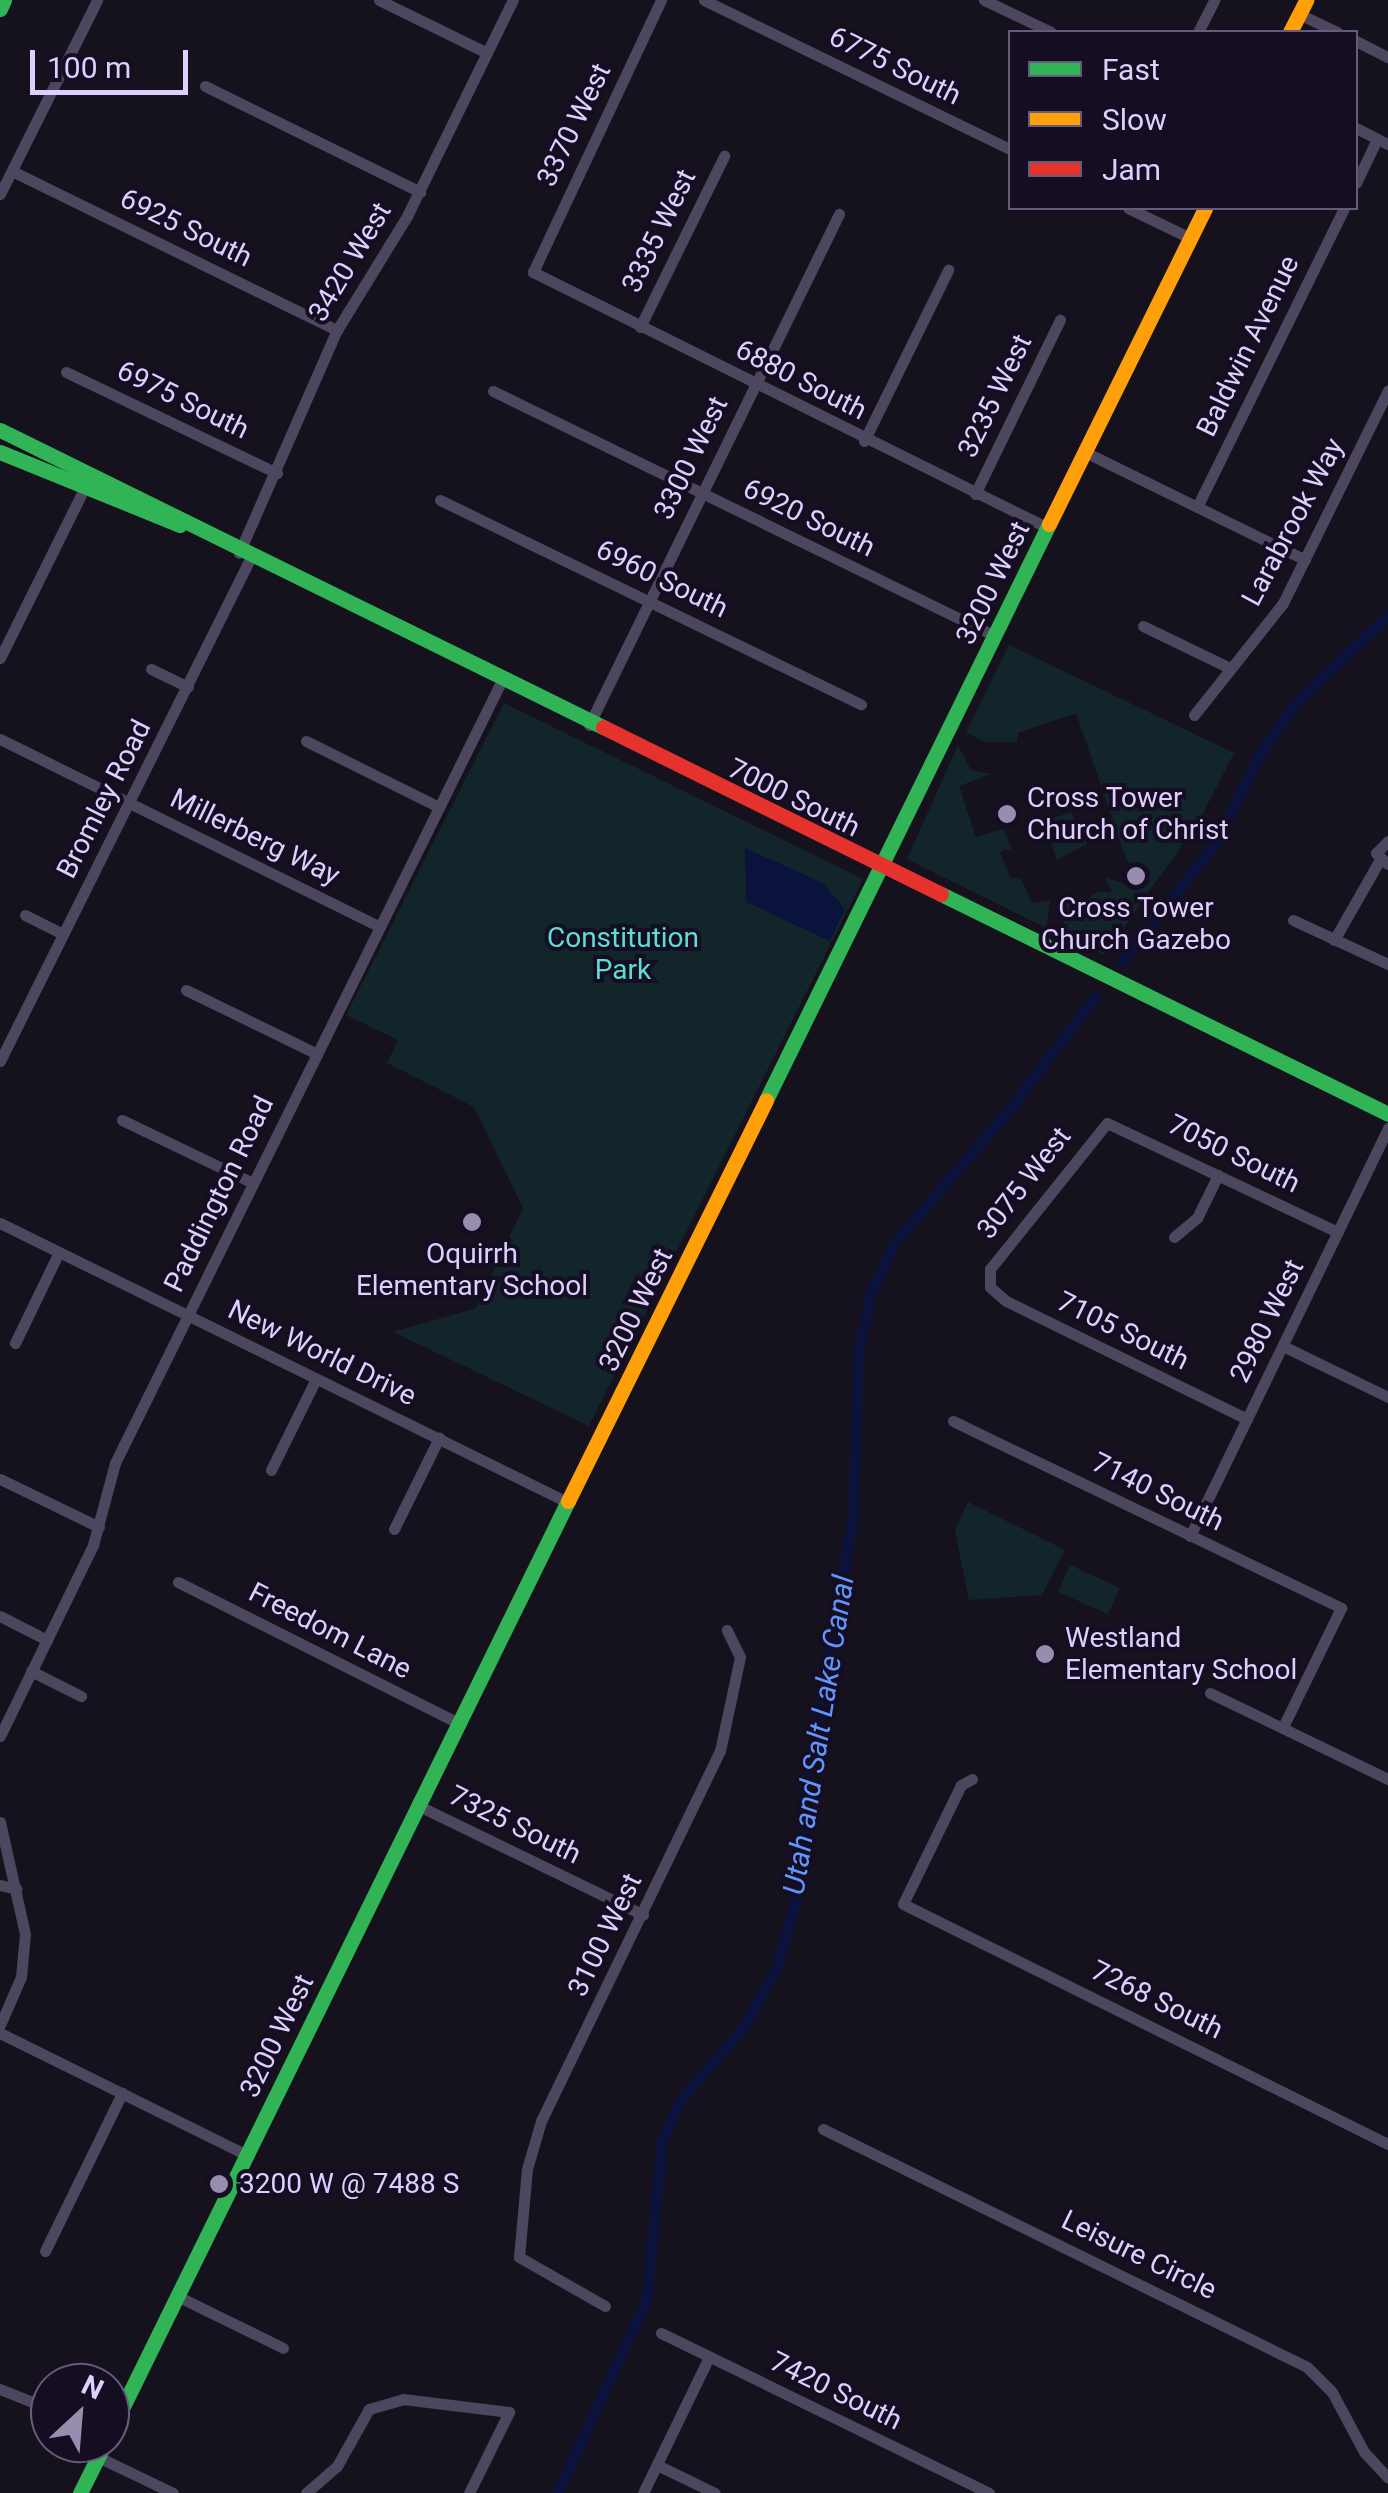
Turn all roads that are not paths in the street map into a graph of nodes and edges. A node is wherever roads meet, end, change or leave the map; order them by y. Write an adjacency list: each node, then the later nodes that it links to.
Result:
1 (4, 0): 10 (main road)
2 (97, 0): 23 (street)
3 (378, 0): 16 (street)
4 (513, 0): 16 (street, 3420 West)
5 (662, 0): 33 (street, 3370 West)
6 (704, 0): 21 (street, 6775 South)
7 (984, 0): 11 (street)
8 (1214, 0): 12 (street)
9 (1302, 7): 13 (main road); 14 (street)
10 (0, 9)
11 (1047, 30)
12 (1199, 30)
13 (1291, 30)
14 (1334, 30)
15 (1358, 42): 17 (street)
16 (488, 53): 25 (street, 3420 West)
17 (1388, 57)
18 (205, 86): 25 (street)
19 (1358, 129): 20 (street)
20 (1382, 142): 24 (street)
21 (1008, 149)
22 (724, 156): 35 (street, 3335 West)
23 (14, 172): 26 (street); 36 (street, 6925 South)
24 (1358, 180)
25 (420, 192): 36 (street, 3420 West)
26 (0, 194)
27 (1132, 210): 31 (street)
28 (1204, 210): 31 (main road, 3200 West)
29 (1343, 210): 50 (street, Baldwin Avenue)
30 (839, 214): 38 (street, 3300 West)
31 (1190, 238): 44 (main road, 3200 West)
32 (948, 270): 42 (street)
33 (533, 272): 35 (street, 6880 South)
34 (1060, 320): 48 (street, 3235 West)
35 (640, 328): 38 (street, 6880 South)
36 (337, 330): 45 (street, 3420 West)
37 (66, 372): 45 (street, 6975 South)
38 (756, 384): 42 (street, 6880 South); 47 (street, 3300 West)
39 (493, 391): 47 (street, 6920 South)
40 (1388, 391): 54 (street, Larabrook Way)
41 (0, 430): 51 (main road, 7000 South)
42 (864, 441): 48 (street, 6880 South)
43 (0, 452): 46 (main road, 7000 South)
44 (1085, 452): 50 (street); 52 (main road, 3200 West)
45 (278, 473): 53 (street, 3420 West)
46 (85, 488): 51 (main road, 7000 South); 58 (street)
47 (702, 493): 55 (street, 3300 West); 57 (street, 6920 South)
48 (976, 494): 52 (street, 6880 South)
49 (440, 500): 55 (street, 6960 South)
50 (1197, 507): 54 (street)
51 (180, 524): 53 (main road, 7000 South)
52 (1048, 528): 57 (main road, 3200 West)
53 (245, 556): 61 (main road, 7000 South); 62 (street, Bromley Road)
54 (1305, 560): 59 (street, Larabrook Way)
55 (649, 600): 63 (street, 6960 South); 65 (street, 3300 West)
56 (1143, 626): 59 (street)
57 (995, 636): 72 (main road, 3200 West)
58 (0, 658)
59 (1230, 668): 64 (street, Larabrook Way)
60 (151, 669): 62 (street)
61 (501, 682): 65 (main road, 7000 South); 69 (street, Paddington Road)
62 (188, 687): 68 (street, Bromley Road)
63 (861, 704)
64 (1194, 716)
65 (589, 725): 72 (main road, 7000 South)
66 (0, 740): 68 (street, Millerberg Way)
67 (306, 741): 69 (street)
68 (132, 804): 75 (street, Millerberg Way); 76 (street, Bromley Road)
69 (439, 807): 75 (street, Paddington Road)
70 (1388, 841): 71 (street)
71 (1384, 863): 77 (street)
72 (882, 868): 82 (main road, 7000 South); 103 (main road, 3200 West)
73 (25, 916): 76 (street)
74 (1293, 920): 77 (street)
75 (380, 927): 80 (street, Paddington Road)
76 (62, 934): 81 (street, Bromley Road)
77 (1334, 940): 78 (street)
78 (1388, 964)
79 (186, 990): 80 (street)
80 (317, 1054): 87 (street, Paddington Road)
81 (0, 1061)
82 (1388, 1114)
83 (122, 1120): 87 (street)
84 (1107, 1123): 86 (street, 7050 South); 92 (street, 3075 West)
85 (1388, 1128): 89 (street, 2980 West)
86 (1218, 1174): 89 (street, 7050 South); 90 (street)
87 (253, 1183): 93 (street, Paddington Road)
88 (0, 1223): 91 (street, New World Drive)
89 (1338, 1232): 95 (street, 2980 West)
90 (1174, 1236)
91 (58, 1252): 93 (street, New World Drive); 94 (street)
92 (988, 1278): 98 (street, 7105 South)
93 (188, 1315): 96 (street, New World Drive); 104 (street, Paddington Road)
94 (14, 1343)
95 (1282, 1346): 97 (street); 98 (street, 2980 West)
96 (316, 1379): 100 (street, New World Drive); 101 (street)
97 (1388, 1397)
98 (1247, 1419): 106 (street, 2980 West)
99 (954, 1421): 106 (street, 7140 South)
100 (439, 1438): 103 (street, New World Drive); 105 (street)
101 (271, 1470)
102 (0, 1479): 104 (street)
103 (569, 1503): 114 (main road, 3200 West)
104 (99, 1527): 110 (street, Paddington Road)
105 (394, 1529)
106 (1190, 1536): 115 (street, 7140 South)
107 (178, 1582): 114 (street, Freedom Lane)
108 (0, 1616): 110 (street)
109 (726, 1630): 123 (street, 3100 West)
110 (47, 1640): 111 (street, Paddington Road)
111 (31, 1671): 113 (street); 116 (street, Paddington Road)
112 (1210, 1693): 115 (street)
113 (81, 1696)
114 (460, 1724): 119 (main road, 3200 West)
115 (1283, 1727): 118 (street)
116 (0, 1736)
117 (972, 1779): 127 (street, 7268 South)
118 (1388, 1779)
119 (419, 1806): 123 (street, 7325 South); 128 (main road, 3200 West)
120 (0, 1822): 122 (street)
121 (0, 1886): 122 (street)
122 (17, 1888): 124 (street)
123 (643, 1915): 131 (street, 3100 West)
124 (0, 2029): 125 (street)
125 (122, 2092): 128 (street); 129 (street)
126 (824, 2129): 141 (street, Leisure Circle)
127 (1388, 2144)
128 (247, 2154): 130 (main road, 3200 West)
129 (45, 2251)
130 (177, 2296): 133 (street); 136 (main road, 3200 West)
131 (606, 2306)
132 (661, 2333): 134 (street, 7420 South)
133 (283, 2348)
134 (709, 2357): 140 (street); 148 (street, 7420 South)
135 (0, 2390): 137 (street)
136 (130, 2392)
137 (30, 2401)
138 (95, 2463): 142 (main road)
139 (123, 2463): 143 (street)
140 (657, 2465): 146 (street); 147 (street)
141 (1388, 2478)
142 (80, 2493)
143 (172, 2493)
144 (306, 2493): 145 (street)
145 (469, 2493)
146 (643, 2493)
147 (715, 2493)
148 (989, 2493)

